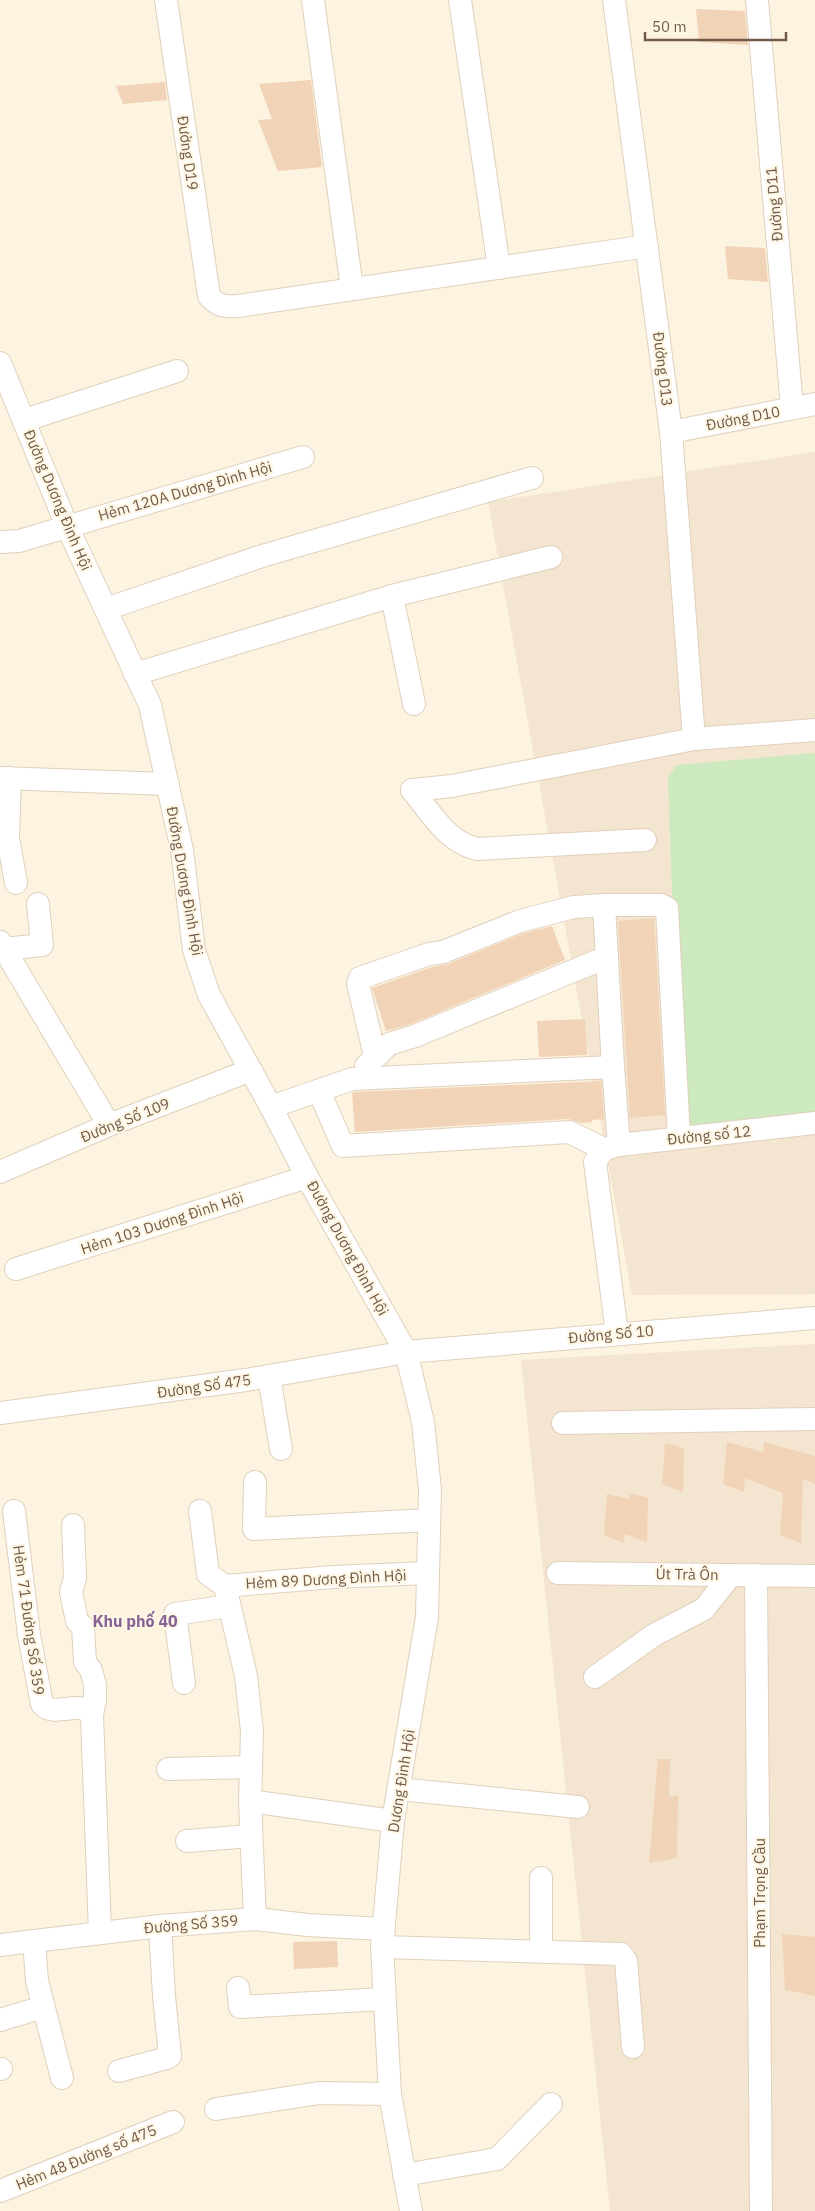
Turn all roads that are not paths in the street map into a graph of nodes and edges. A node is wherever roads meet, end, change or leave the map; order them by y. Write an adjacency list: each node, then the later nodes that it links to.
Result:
1 (166, 0): 8 (street, Đường D19)
2 (314, 0): 8 (street)
3 (460, 0): 7 (street)
4 (614, 0): 6 (street, Đường D13)
5 (757, 0): 12 (street, Đường D11)
6 (647, 246): 7 (street); 14 (street, Đường D13)
7 (499, 268): 8 (street)
8 (352, 289)
9 (177, 371): 13 (street)
10 (2, 372): 13 (street, Đường Dương Đình Hội)
11 (815, 404): 12 (street, Đường D10)
12 (792, 408): 14 (street, Đường D10)
13 (25, 420): 17 (street, Đường Dương Đình Hội)
14 (671, 432): 25 (street, Đường D13)
15 (303, 457): 17 (street, Hẻm 120A Dương Đình Hội)
16 (532, 478): 21 (street)
17 (67, 526): 18 (street, Hẻm 120A Dương Đình Hội); 21 (street, Đường Dương Đình Hội)
18 (0, 542)
19 (551, 557): 20 (street)
20 (392, 596): 22 (street); 23 (street)
21 (106, 609): 22 (street, Đường Dương Đình Hội)
22 (135, 674): 27 (street, Đường Dương Đình Hội)
23 (414, 704)
24 (815, 730): 25 (street)
25 (694, 739): 28 (street)
26 (5, 778): 27 (street); 29 (street)
27 (168, 784): 36 (street, Đường Dương Đình Hội)
28 (645, 840)
29 (16, 884)
30 (38, 904): 32 (street)
31 (604, 905): 33 (street); 34 (street); 42 (street)
32 (2, 946): 41 (street)
33 (606, 957): 34 (street); 35 (street)
34 (375, 1056): 37 (street)
35 (613, 1067): 37 (street); 43 (street)
36 (250, 1070): 39 (street, Đường Dương Đình Hội); 41 (street, Đường Số 109)
37 (352, 1079): 38 (street)
38 (319, 1091): 39 (street); 43 (street)
39 (272, 1107): 45 (street, Đường Dương Đình Hội)
40 (815, 1123): 42 (street, Đường số 12)
41 (109, 1125): 44 (street, Đường Số 109)
42 (679, 1138): 43 (street, Đường số 12)
43 (612, 1147): 48 (street)
44 (0, 1172)
45 (307, 1176): 46 (street, Hẻm 103 Dương Đình Hội); 49 (street, Đường Dương Đình Hội)
46 (16, 1269)
47 (815, 1318): 48 (street, Đường Số 10)
48 (617, 1334): 49 (street, Đường Số 10)
49 (406, 1352): 50 (street, Đường Số 475); 58 (street, Dương Đình Hội)
50 (269, 1376): 51 (street, Đường Số 475); 54 (street)
51 (0, 1413)
52 (815, 1419): 53 (street)
53 (563, 1423)
54 (282, 1449)
55 (255, 1482): 58 (street)
56 (14, 1511): 68 (street, Hẻm 71 Đường Số 359)
57 (200, 1511): 65 (street, Hẻm 89 Dương Đình Hội)
58 (429, 1520): 60 (street, Dương Đình Hội)
59 (73, 1525): 68 (street)
60 (428, 1573): 65 (street, Hẻm 89 Dương Đình Hội); 71 (street, Dương Đình Hội)
61 (558, 1573): 62 (street, Út Trà Ôn)
62 (731, 1575): 63 (street, Út Trà Ôn); 66 (street)
63 (756, 1575): 64 (street, Út Trà Ôn); 99 (street, Phạm Trọng Cầu)
64 (815, 1576)
65 (227, 1596): 67 (street, Hẻm 89 Dương Đình Hội); 69 (street)
66 (595, 1677)
67 (184, 1683)
68 (92, 1715): 80 (street)
69 (251, 1767): 70 (street); 72 (street)
70 (168, 1769)
71 (399, 1789): 73 (street); 74 (street, Dương Đình Hội)
72 (250, 1801): 74 (street); 75 (street)
73 (578, 1807)
74 (393, 1821): 81 (street, Dương Đình Hội)
75 (251, 1836): 76 (street); 78 (street)
76 (187, 1841)
77 (541, 1878): 84 (street)
78 (255, 1919): 79 (street, Đường Số 359); 81 (street, Đường Số 359)
79 (160, 1926): 80 (street, Đường Số 359); 90 (street)
80 (100, 1933): 82 (street, Đường Số 359)
81 (383, 1938): 84 (street, Đường Số 359); 86 (street, Dương Đình Hội)
82 (34, 1941): 83 (street, Đường Số 359); 87 (street)
83 (0, 1945)
84 (541, 1951): 89 (street, Đường Số 359)
85 (238, 1988): 86 (street)
86 (384, 1998): 92 (street, Dương Đình Hội)
87 (43, 2008): 88 (street); 91 (street)
88 (0, 2020)
89 (633, 2047)
90 (120, 2071)
91 (62, 2078)
92 (390, 2094): 94 (street); 96 (street, Dương Đình Hội)
93 (550, 2104): 96 (street)
94 (216, 2109)
95 (173, 2122): 97 (street, Hẻm 48 Đường số 475)
96 (404, 2175): 98 (street, Dương Đình Hội)
97 (0, 2191)
98 (411, 2211)
99 (762, 2211)

